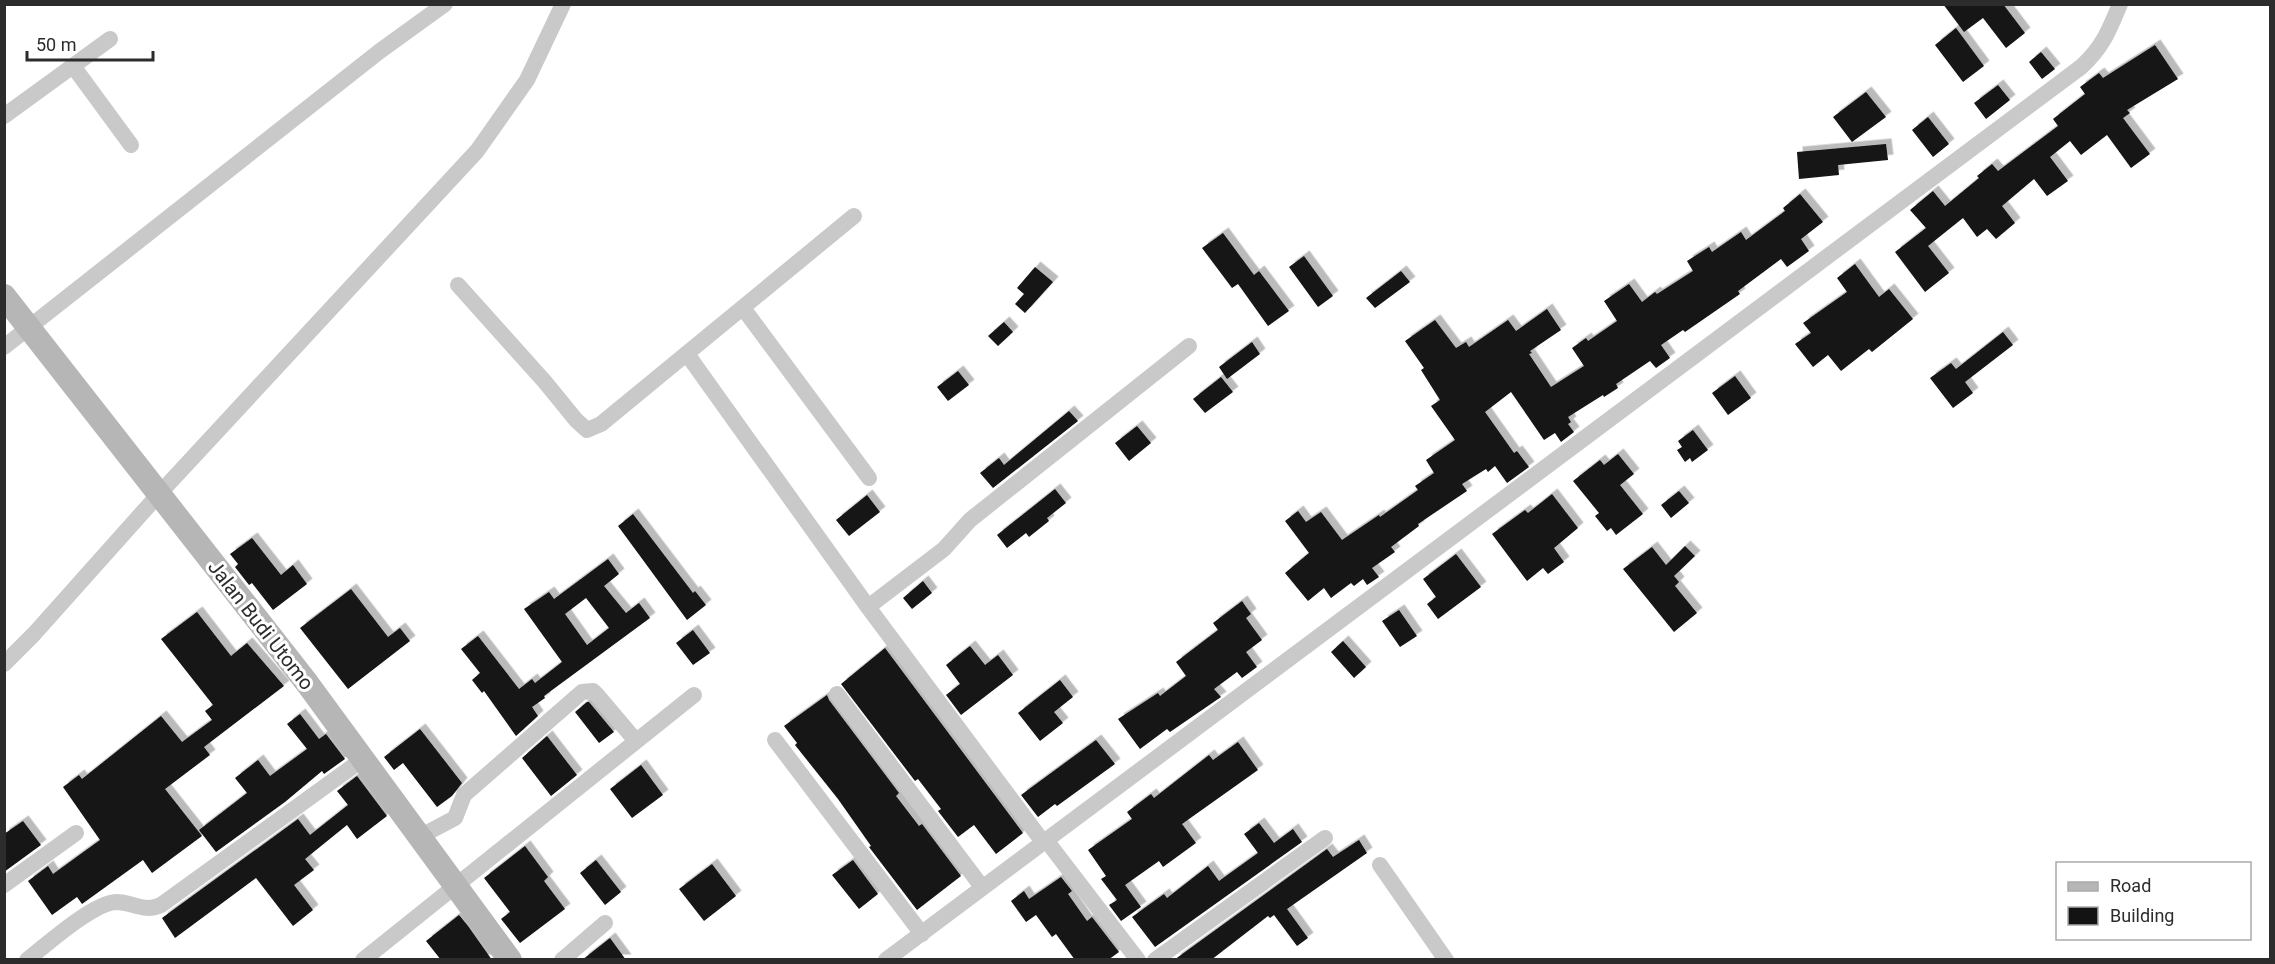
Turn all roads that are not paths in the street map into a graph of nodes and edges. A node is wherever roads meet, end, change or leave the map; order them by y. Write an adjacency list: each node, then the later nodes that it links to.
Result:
1 (445, 4): 12 (street)
2 (562, 4): 17 (street)
3 (2120, 4): 28 (street)
4 (110, 39): 5 (street)
5 (74, 66): 6 (street); 7 (street)
6 (4, 116)
7 (131, 146)
8 (854, 216): 11 (street)
9 (458, 285): 15 (street)
10 (4, 296): 12 (street, Jalan Budi Utomo)
11 (743, 308): 15 (street); 16 (street)
12 (29, 329): 14 (street); 17 (street, Jalan Budi Utomo)
13 (1189, 346): 18 (street)
14 (4, 347)
15 (687, 354): 18 (street)
16 (869, 478)
17 (159, 494): 19 (street); 24 (street, Jalan Budi Utomo)
18 (868, 607): 28 (street)
19 (4, 664)
20 (837, 694): 32 (street)
21 (694, 695): 23 (street)
22 (775, 740): 34 (street)
23 (636, 741): 26 (street); 31 (street)
24 (363, 759): 26 (street, Jalan Budi Utomo); 35 (street)
25 (76, 833): 30 (street)
26 (421, 837): 31 (street, Jalan Budi Utomo)
27 (1325, 838): 41 (street)
28 (1044, 841): 32 (street); 40 (street)
29 (1380, 865): 42 (street)
30 (4, 885)
31 (457, 885): 36 (street); 37 (street, Jalan Budi Utomo)
32 (982, 887): 34 (street)
33 (605, 923): 38 (street)
34 (922, 934): 39 (street)
35 (27, 960)
36 (363, 960)
37 (510, 960)
38 (562, 960)
39 (886, 960)
40 (1138, 960)
41 (1155, 960)
42 (1446, 960)

